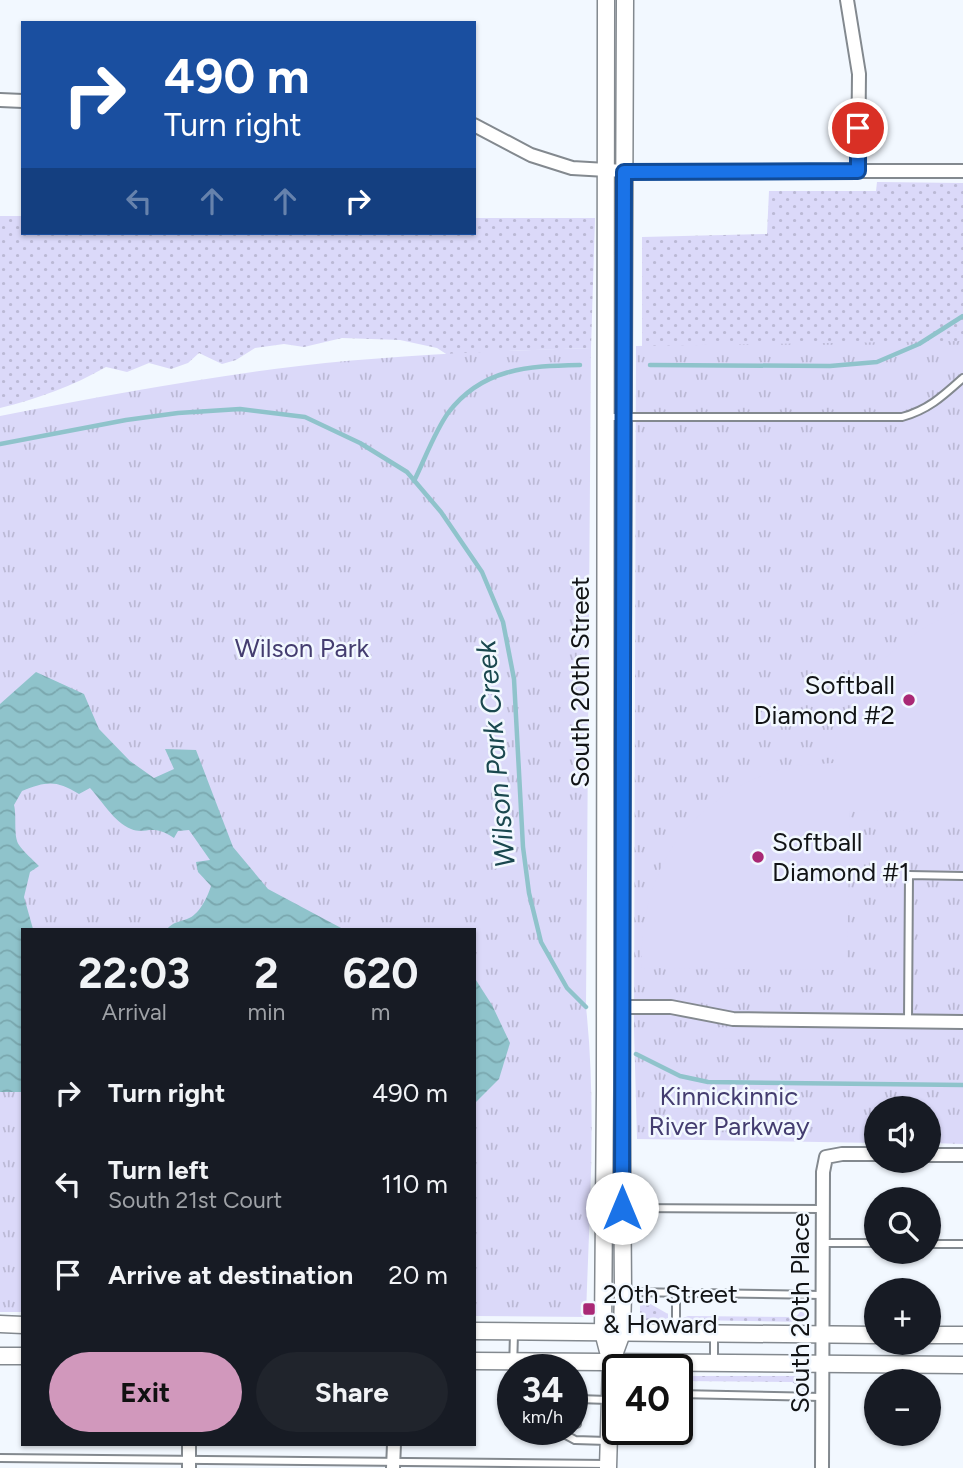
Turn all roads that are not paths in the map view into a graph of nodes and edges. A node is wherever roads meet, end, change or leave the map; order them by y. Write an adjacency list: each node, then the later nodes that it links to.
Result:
1 (606, 0): 7 (street, South 20th Street)
2 (625, 0): 10 (street, South 20th Street)
3 (847, 0): 8 (street)
4 (0, 100): 5 (street)
5 (21, 101)
6 (476, 126): 7 (street)
7 (605, 171): 10 (street); 12 (street, South 20th Street)
8 (858, 171): 9 (street); 10 (street)
9 (963, 171)
10 (624, 172): 13 (street, South 20th Street)
11 (963, 378): 13 (lane)
12 (604, 417): 13 (lane); 14 (street, South 20th Street)
13 (623, 418): 15 (street, South 20th Street)
14 (605, 564): 15 (lane); 17 (street, South 20th Street)
15 (623, 564): 18 (street, South 20th Street)
16 (963, 876): 19 (lane)
17 (604, 1014): 18 (street); 24 (street, South 20th Street)
18 (621, 1014): 19 (street); 25 (street, South 20th Street)
19 (908, 1022): 20 (street)
20 (963, 1022)
21 (864, 1154): 26 (street, South 20th Place)
22 (941, 1155): 23 (street)
23 (963, 1155)
24 (604, 1208): 25 (lane); 38 (street, South 20th Street)
25 (622, 1208): 26 (lane); 31 (street, South 20th Street)
26 (823, 1209): 27 (street, South 20th Place)
27 (823, 1243): 28 (lane); 33 (street, South 20th Place)
28 (864, 1243)
29 (941, 1244): 30 (lane)
30 (963, 1244)
31 (623, 1292): 32 (lane); 39 (street, South 20th Street)
32 (676, 1293): 33 (lane); 40 (lane)
33 (822, 1295): 42 (street, South 20th Place)
34 (0, 1324): 35 (street)
35 (21, 1325)
36 (476, 1331): 37 (street)
37 (514, 1331): 38 (street); 46 (lane)
38 (603, 1332): 39 (street); 47 (street, South 20th Street)
39 (622, 1333): 40 (street); 48 (street, South 20th Street)
40 (676, 1333): 41 (street)
41 (714, 1333): 42 (street); 54 (lane)
42 (823, 1335): 43 (street); 52 (street, South 20th Place)
43 (864, 1335)
44 (941, 1335): 45 (street)
45 (963, 1335)
46 (513, 1354)
47 (609, 1354)
48 (614, 1354)
49 (0, 1356): 50 (street)
50 (21, 1356)
51 (476, 1361): 53 (street)
52 (824, 1363): 54 (street); 56 (street); 58 (street, South 20th Place)
53 (497, 1364)
54 (714, 1364): 55 (street)
55 (693, 1365)
56 (963, 1365)
57 (693, 1394): 58 (lane)
58 (823, 1397): 70 (street, South 20th Place)
59 (609, 1445): 68 (street, South 20th Street)
60 (190, 1446): 64 (street)
61 (394, 1446): 66 (street)
62 (0, 1458): 63 (lane)
63 (89, 1459): 64 (lane); 69 (lane)
64 (189, 1464): 65 (lane)
65 (294, 1464): 66 (lane)
66 (393, 1464): 67 (lane)
67 (496, 1465): 68 (lane)
68 (608, 1466)
69 (89, 1468)
70 (822, 1468)

